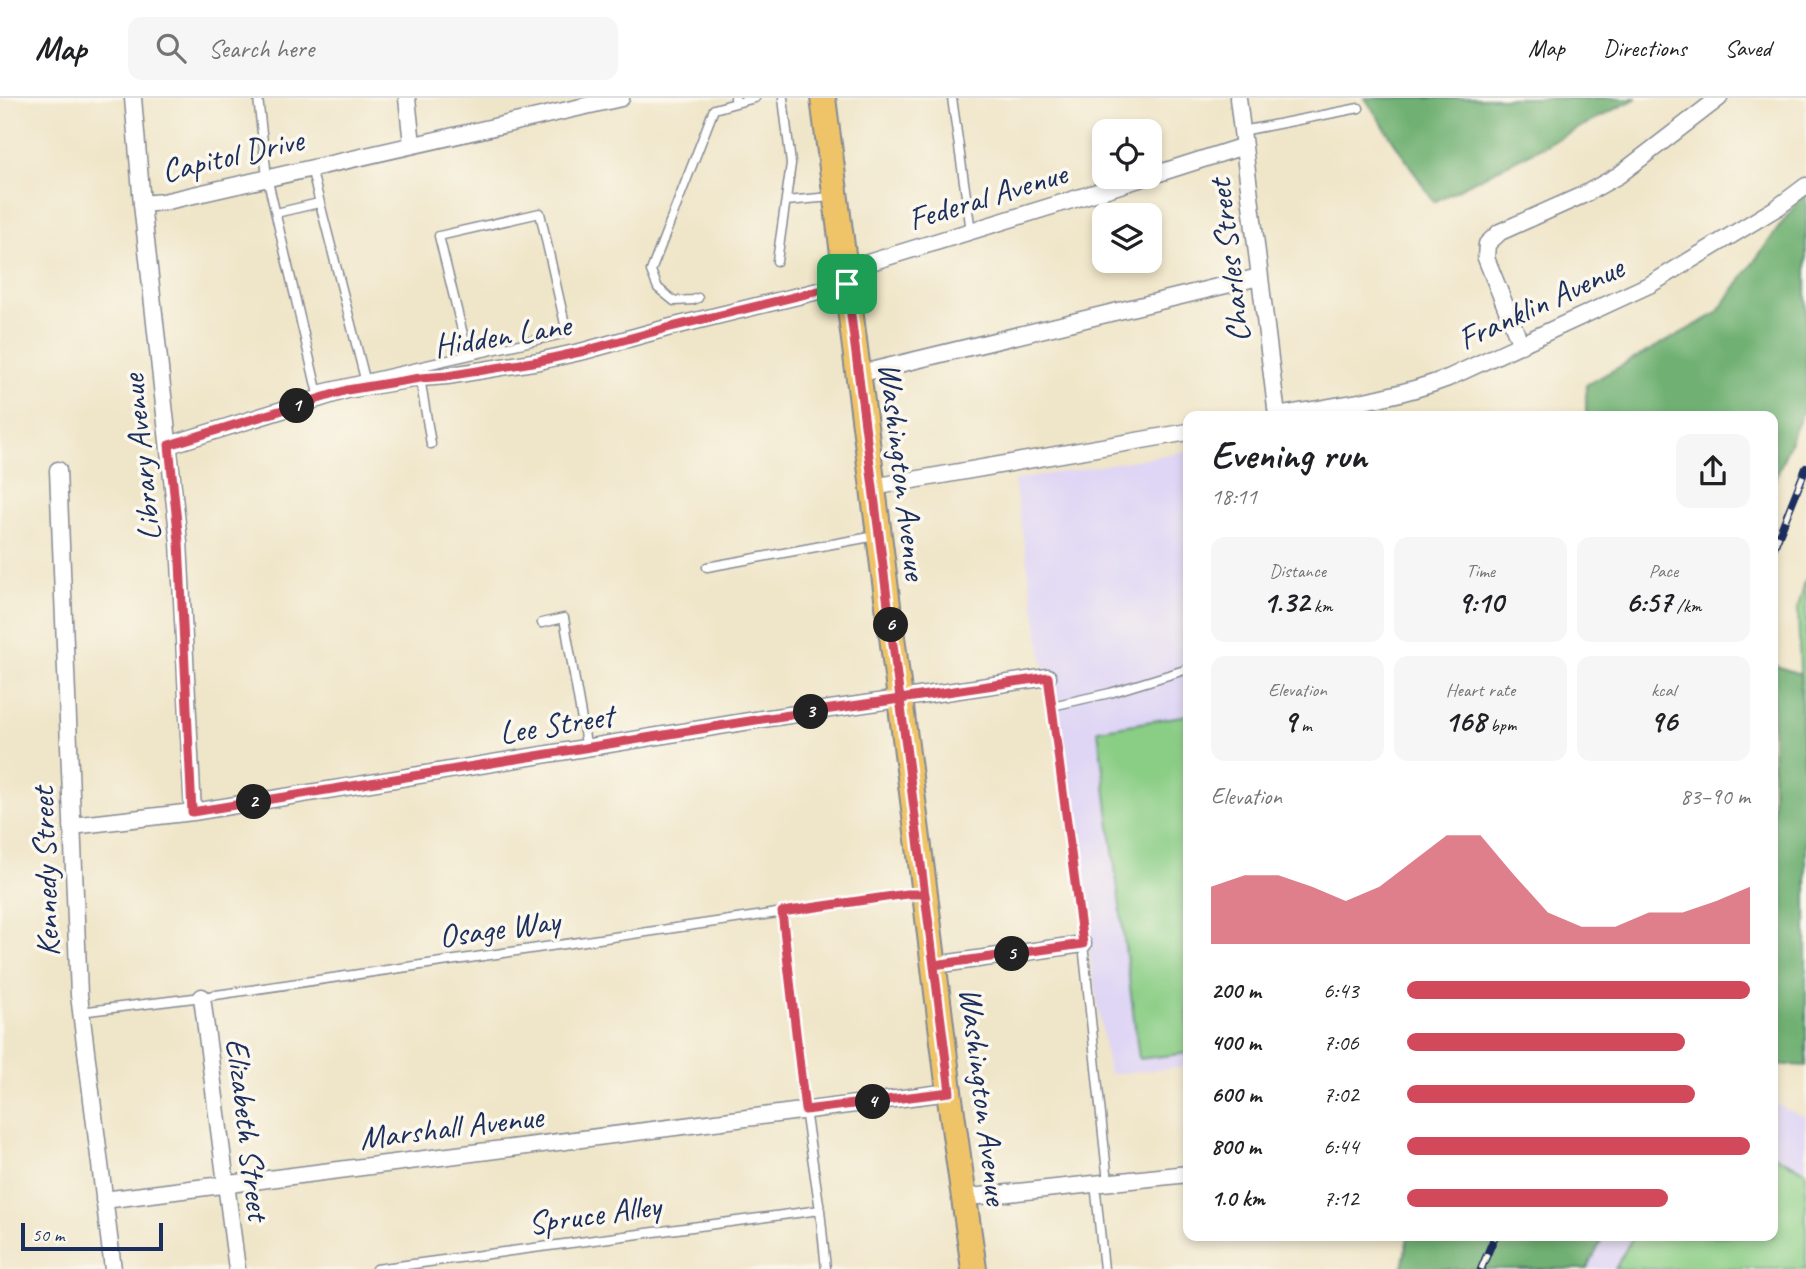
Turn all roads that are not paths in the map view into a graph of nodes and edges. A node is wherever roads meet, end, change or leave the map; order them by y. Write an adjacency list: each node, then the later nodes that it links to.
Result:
1 (133, 98): 24 (street, Library Avenue)
2 (258, 98): 18 (lane)
3 (407, 98): 15 (street)
4 (621, 98): 12 (street, Capitol Drive)
5 (755, 98): 11 (lane)
6 (783, 98): 22 (lane)
7 (822, 98): 21 (main road, Washington Avenue)
8 (952, 98): 26 (lane)
9 (1238, 98): 14 (street, Charles Street)
10 (1720, 98): 31 (street)
11 (735, 101): 30 (lane)
12 (579, 103): 15 (street, Capitol Drive)
13 (1359, 108): 14 (lane)
14 (1243, 139): 17 (street, Federal Avenue); 29 (street, Charles Street)
15 (412, 144): 16 (street, Capitol Drive)
16 (311, 167): 18 (street, Capitol Drive); 23 (lane)
17 (1162, 171)
18 (267, 177): 24 (street, Capitol Drive); 25 (lane)
19 (1806, 186): 31 (street, Franklin Avenue)
20 (1106, 189): 26 (street, Federal Avenue)
21 (836, 197): 22 (lane); 28 (main road, Washington Avenue)
22 (786, 201): 27 (lane)
23 (320, 203): 25 (lane); 35 (lane)
24 (142, 204): 40 (street, Library Avenue)
25 (276, 214): 35 (lane)
26 (971, 231): 28 (street, Federal Avenue)
27 (777, 261)
28 (846, 277): 33 (main road, Washington Avenue); 34 (street, Hidden Lane)
29 (1259, 277): 33 (street); 36 (street, Charles Street)
30 (698, 298)
31 (1521, 345): 37 (street, Franklin Avenue)
32 (467, 355): 32 (lane); 35 (lane)
33 (858, 374): 42 (main road, Washington Avenue)
34 (420, 378): 39 (lane); 40 (street, Hidden Lane)
35 (365, 379)
36 (1275, 411)
37 (1303, 411)
38 (1183, 433): 42 (street)
39 (431, 444)
40 (169, 445): 51 (street, Library Avenue)
41 (58, 470): 52 (street, Kennedy Street)
42 (873, 487): 43 (main road, Washington Avenue)
43 (879, 536): 44 (lane); 48 (main road, Washington Avenue)
44 (707, 567)
45 (542, 623): 50 (lane)
46 (1183, 671): 49 (lane)
47 (1048, 677): 48 (street, Lee Street); 49 (lane)
48 (900, 699): 50 (street, Lee Street); 53 (main road, Washington Avenue)
49 (1052, 706): 55 (lane)
50 (587, 748): 51 (street, Lee Street)
51 (192, 812): 52 (street, Lee Street)
52 (72, 826): 58 (street, Kennedy Street)
53 (925, 894): 54 (lane, Osage Way); 56 (main road, Washington Avenue)
54 (782, 912): 57 (lane, Osage Way); 60 (lane)
55 (1083, 944): 56 (street); 62 (lane)
56 (934, 965): 59 (main road, Washington Avenue)
57 (202, 997): 58 (lane, Osage Way); 63 (street, Elizabeth Street)
58 (80, 1012): 65 (street, Kennedy Street)
59 (950, 1092): 60 (street, Marshall Avenue); 64 (main road, Washington Avenue)
60 (805, 1110): 63 (street, Marshall Avenue); 66 (lane)
61 (1183, 1175): 62 (street)
62 (1102, 1183): 64 (street); 72 (lane)
63 (226, 1184): 65 (street, Marshall Avenue); 68 (street, Elizabeth Street)
64 (964, 1196): 71 (main road, Washington Avenue)
65 (104, 1200): 67 (street, Kennedy Street)
66 (820, 1210): 69 (lane, Spruce Alley); 70 (lane)
67 (113, 1269)
68 (237, 1269)
69 (376, 1269)
70 (826, 1269)
71 (974, 1269)
72 (1104, 1269)

